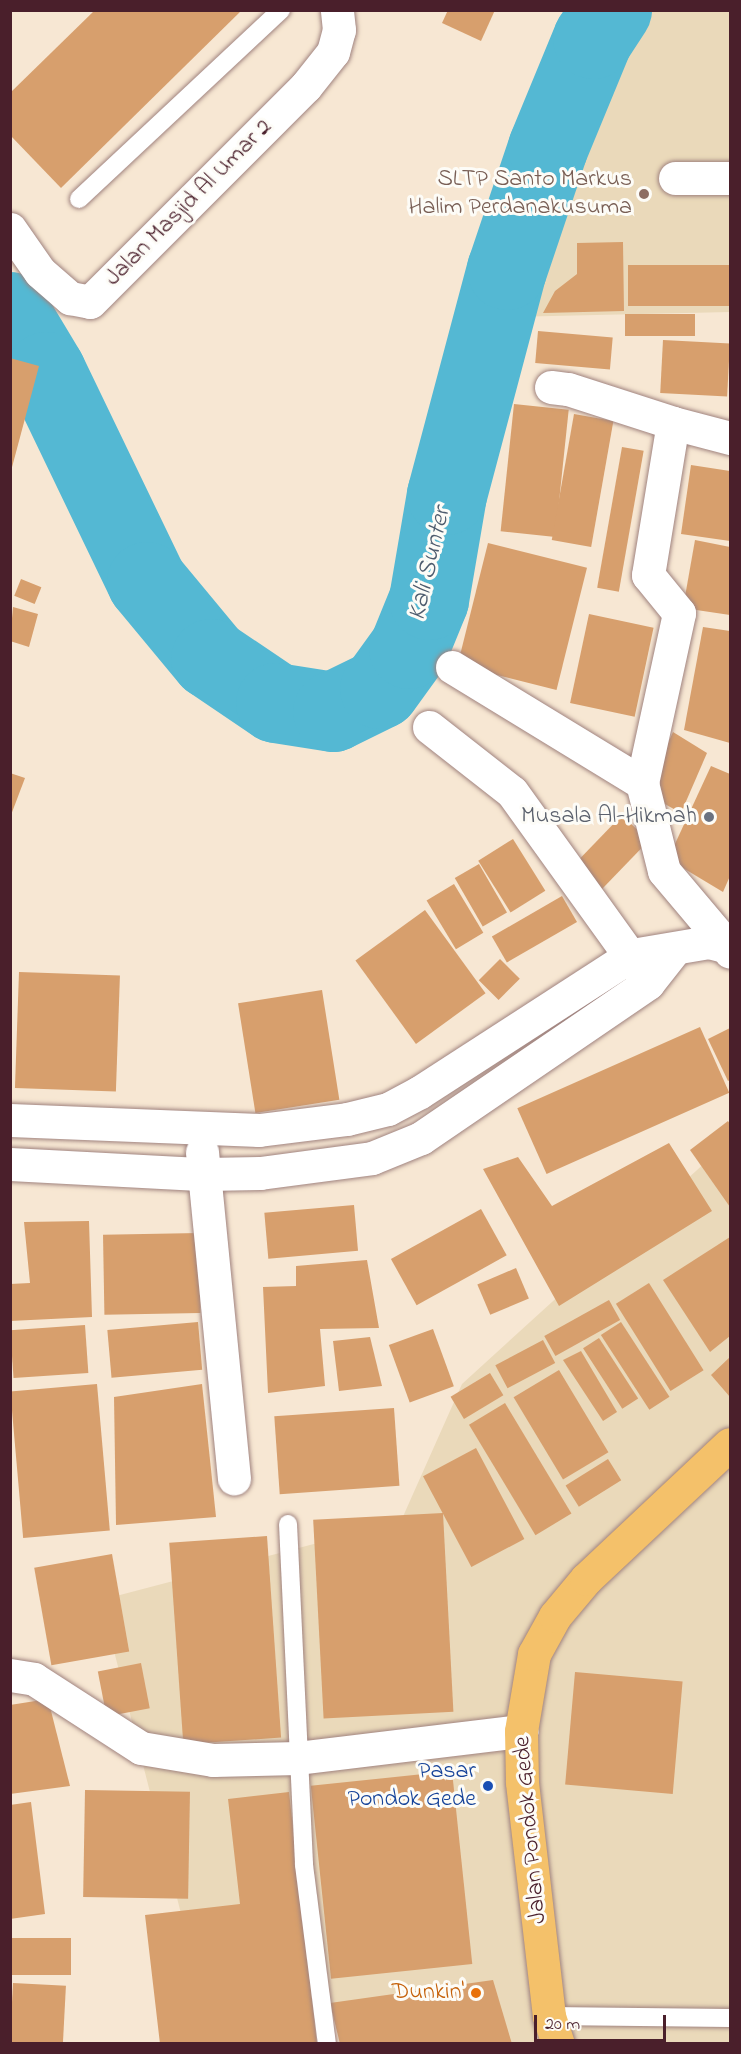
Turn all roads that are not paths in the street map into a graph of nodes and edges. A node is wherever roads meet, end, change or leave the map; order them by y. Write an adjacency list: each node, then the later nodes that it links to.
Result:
1 (281, 10): 5 (lane)
2 (337, 10): 6 (street, Jalan Masjid Al Umar 2)
3 (675, 178): 4 (street)
4 (730, 178)
5 (79, 199)
6 (10, 230)
7 (551, 387): 8 (street)
8 (674, 423): 9 (street); 12 (street)
9 (730, 438)
10 (452, 667): 12 (street)
11 (429, 727): 15 (street)
12 (642, 783): 13 (street)
13 (722, 947): 14 (street)
14 (674, 950): 15 (street); 16 (street)
15 (633, 955): 16 (street); 20 (street)
16 (648, 983): 23 (street)
17 (10, 1120): 18 (street)
18 (90, 1123): 19 (street); 22 (street)
19 (201, 1129): 20 (street); 24 (street)
20 (258, 1130): 23 (street)
21 (10, 1164): 22 (street)
22 (84, 1168): 24 (street)
23 (260, 1173): 24 (street)
24 (204, 1174): 26 (street)
25 (730, 1444): 29 (main road, Jalan Pondok Gede)
26 (234, 1478)
27 (288, 1524): 30 (lane)
28 (10, 1676): 30 (street)
29 (521, 1731): 30 (street); 32 (main road, Jalan Pondok Gede)
30 (298, 1758): 33 (lane)
31 (730, 2018): 32 (lane)
32 (554, 2030)
33 (327, 2043)

